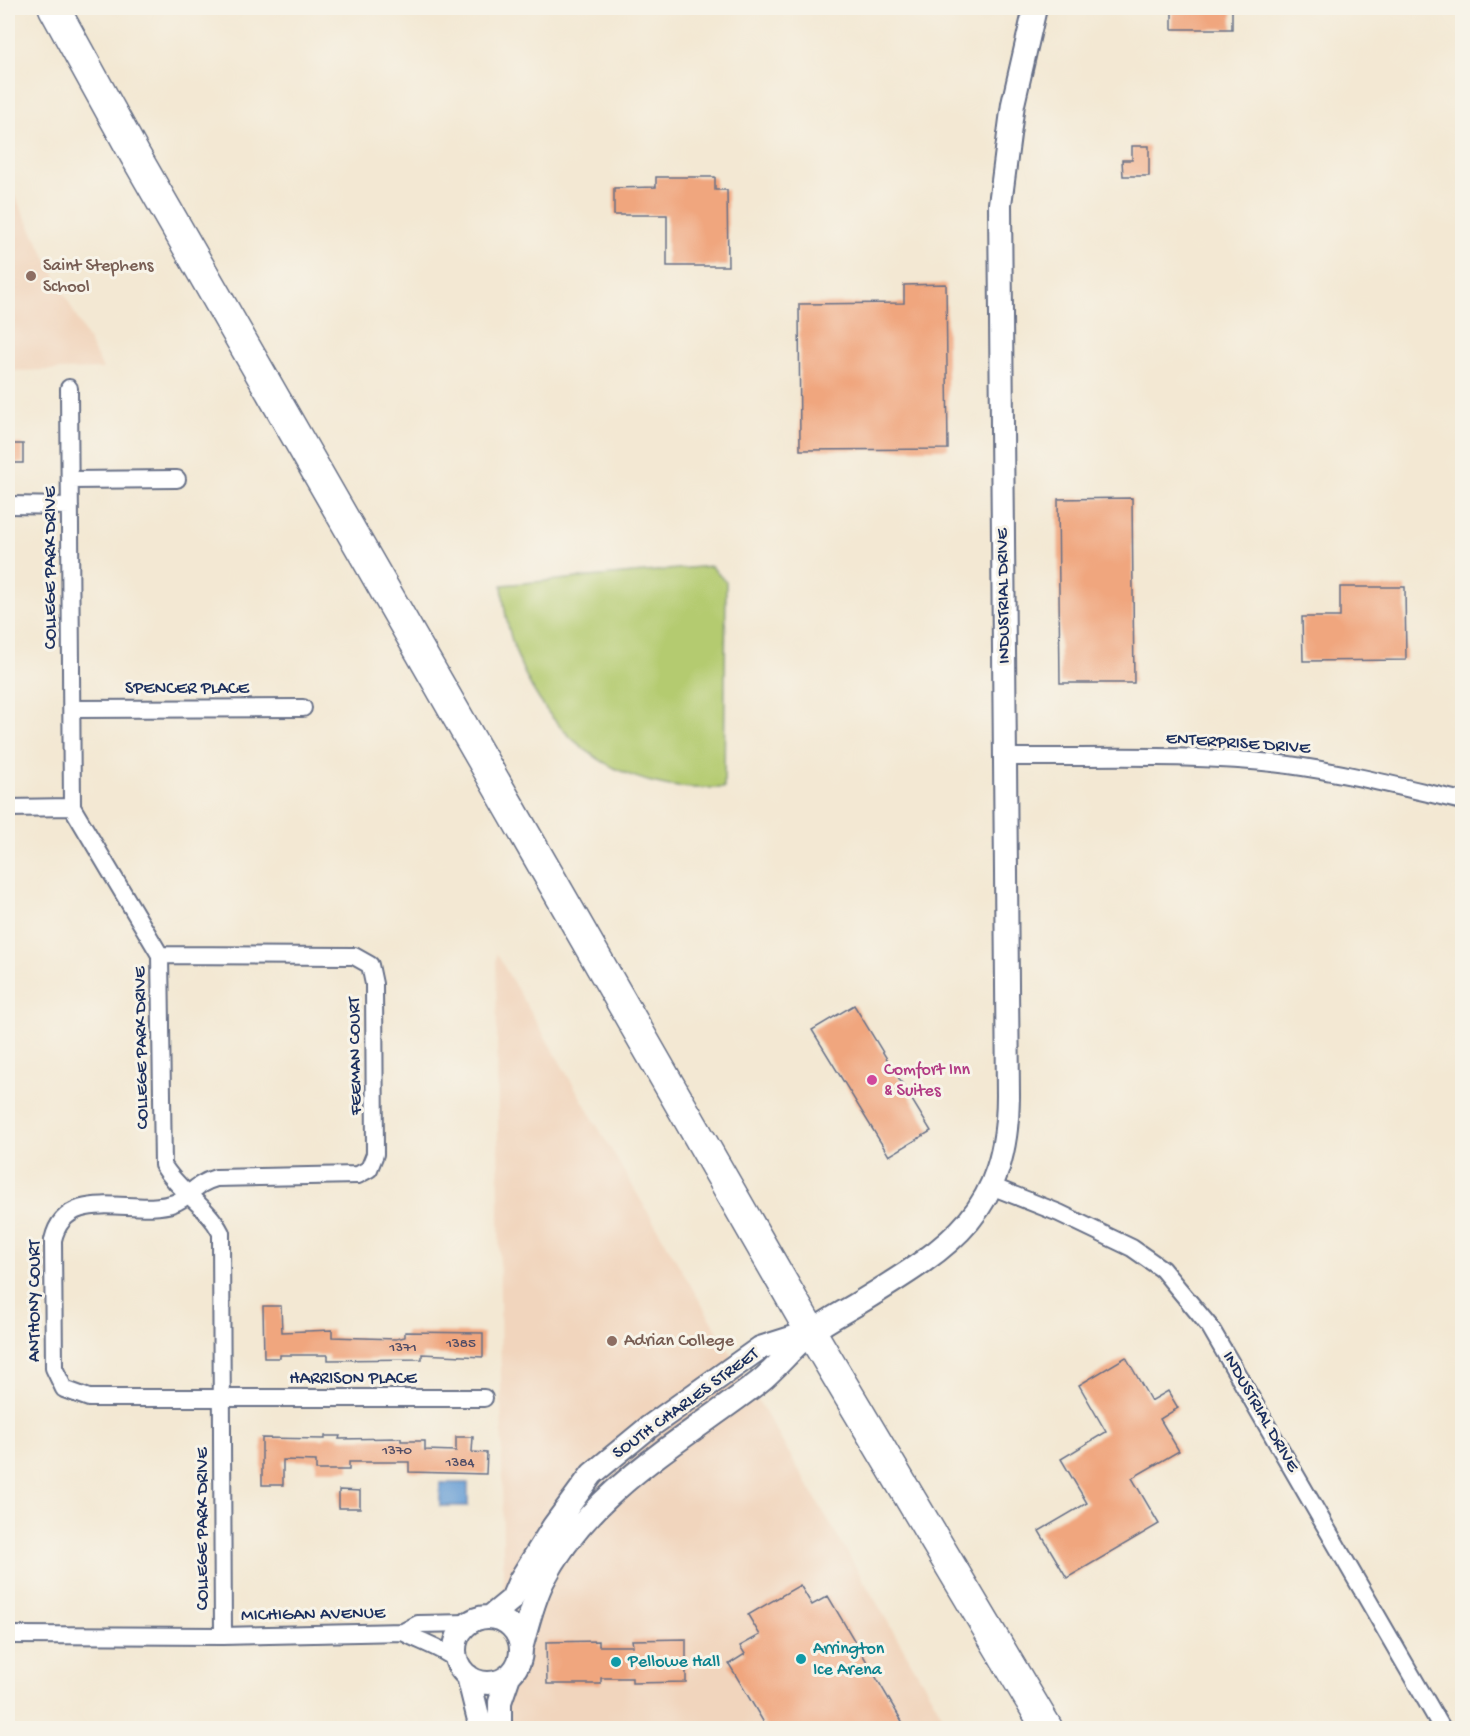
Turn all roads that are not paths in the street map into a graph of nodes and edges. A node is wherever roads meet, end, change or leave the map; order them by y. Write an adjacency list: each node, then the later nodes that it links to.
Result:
1 (54, 8): 17 (highway)
2 (1035, 8): 10 (street, INDUSTRIAL DRIVE)
3 (69, 388): 5 (street, COLLEGE PARK DRIVE)
4 (177, 479): 5 (street)
5 (70, 480): 7 (street, COLLEGE PARK DRIVE)
6 (8, 506): 7 (street)
7 (70, 506): 9 (street, COLLEGE PARK DRIVE)
8 (303, 708): 9 (street, SPENCER PLACE)
9 (72, 710): 12 (street, COLLEGE PARK DRIVE)
10 (1006, 757): 11 (street, ENTERPRISE DRIVE); 15 (street, INDUSTRIAL DRIVE)
11 (1462, 801)
12 (72, 807): 13 (street); 14 (street, COLLEGE PARK DRIVE)
13 (8, 808)
14 (160, 955): 16 (street, COLLEGE PARK DRIVE); 16 (street, FEEMAN COURT)
15 (991, 1186): 17 (street, INDUSTRIAL DRIVE); 30 (street, INDUSTRIAL DRIVE)
16 (186, 1194): 18 (street, COLLEGE PARK DRIVE); 18 (street, ANTHONY COURT)
17 (811, 1332): 20 (street, SOUTH CHARLES STREET); 24 (street, SOUTH CHARLES STREET); 29 (highway)
18 (222, 1398): 19 (street, HARRISON PLACE); 23 (street, COLLEGE PARK DRIVE)
19 (483, 1398)
20 (480, 1620): 21 (street, MICHIGAN AVENUE); 24 (street); 25 (street)
21 (403, 1632): 23 (street, MICHIGAN AVENUE); 25 (street, MICHIGAN AVENUE)
22 (8, 1635): 23 (street, MICHIGAN AVENUE)
23 (224, 1636)
24 (522, 1645): 26 (street)
25 (463, 1668): 26 (street); 27 (street)
26 (509, 1676): 28 (street)
27 (481, 1728)
28 (500, 1728)
29 (1047, 1728)
30 (1442, 1728)

